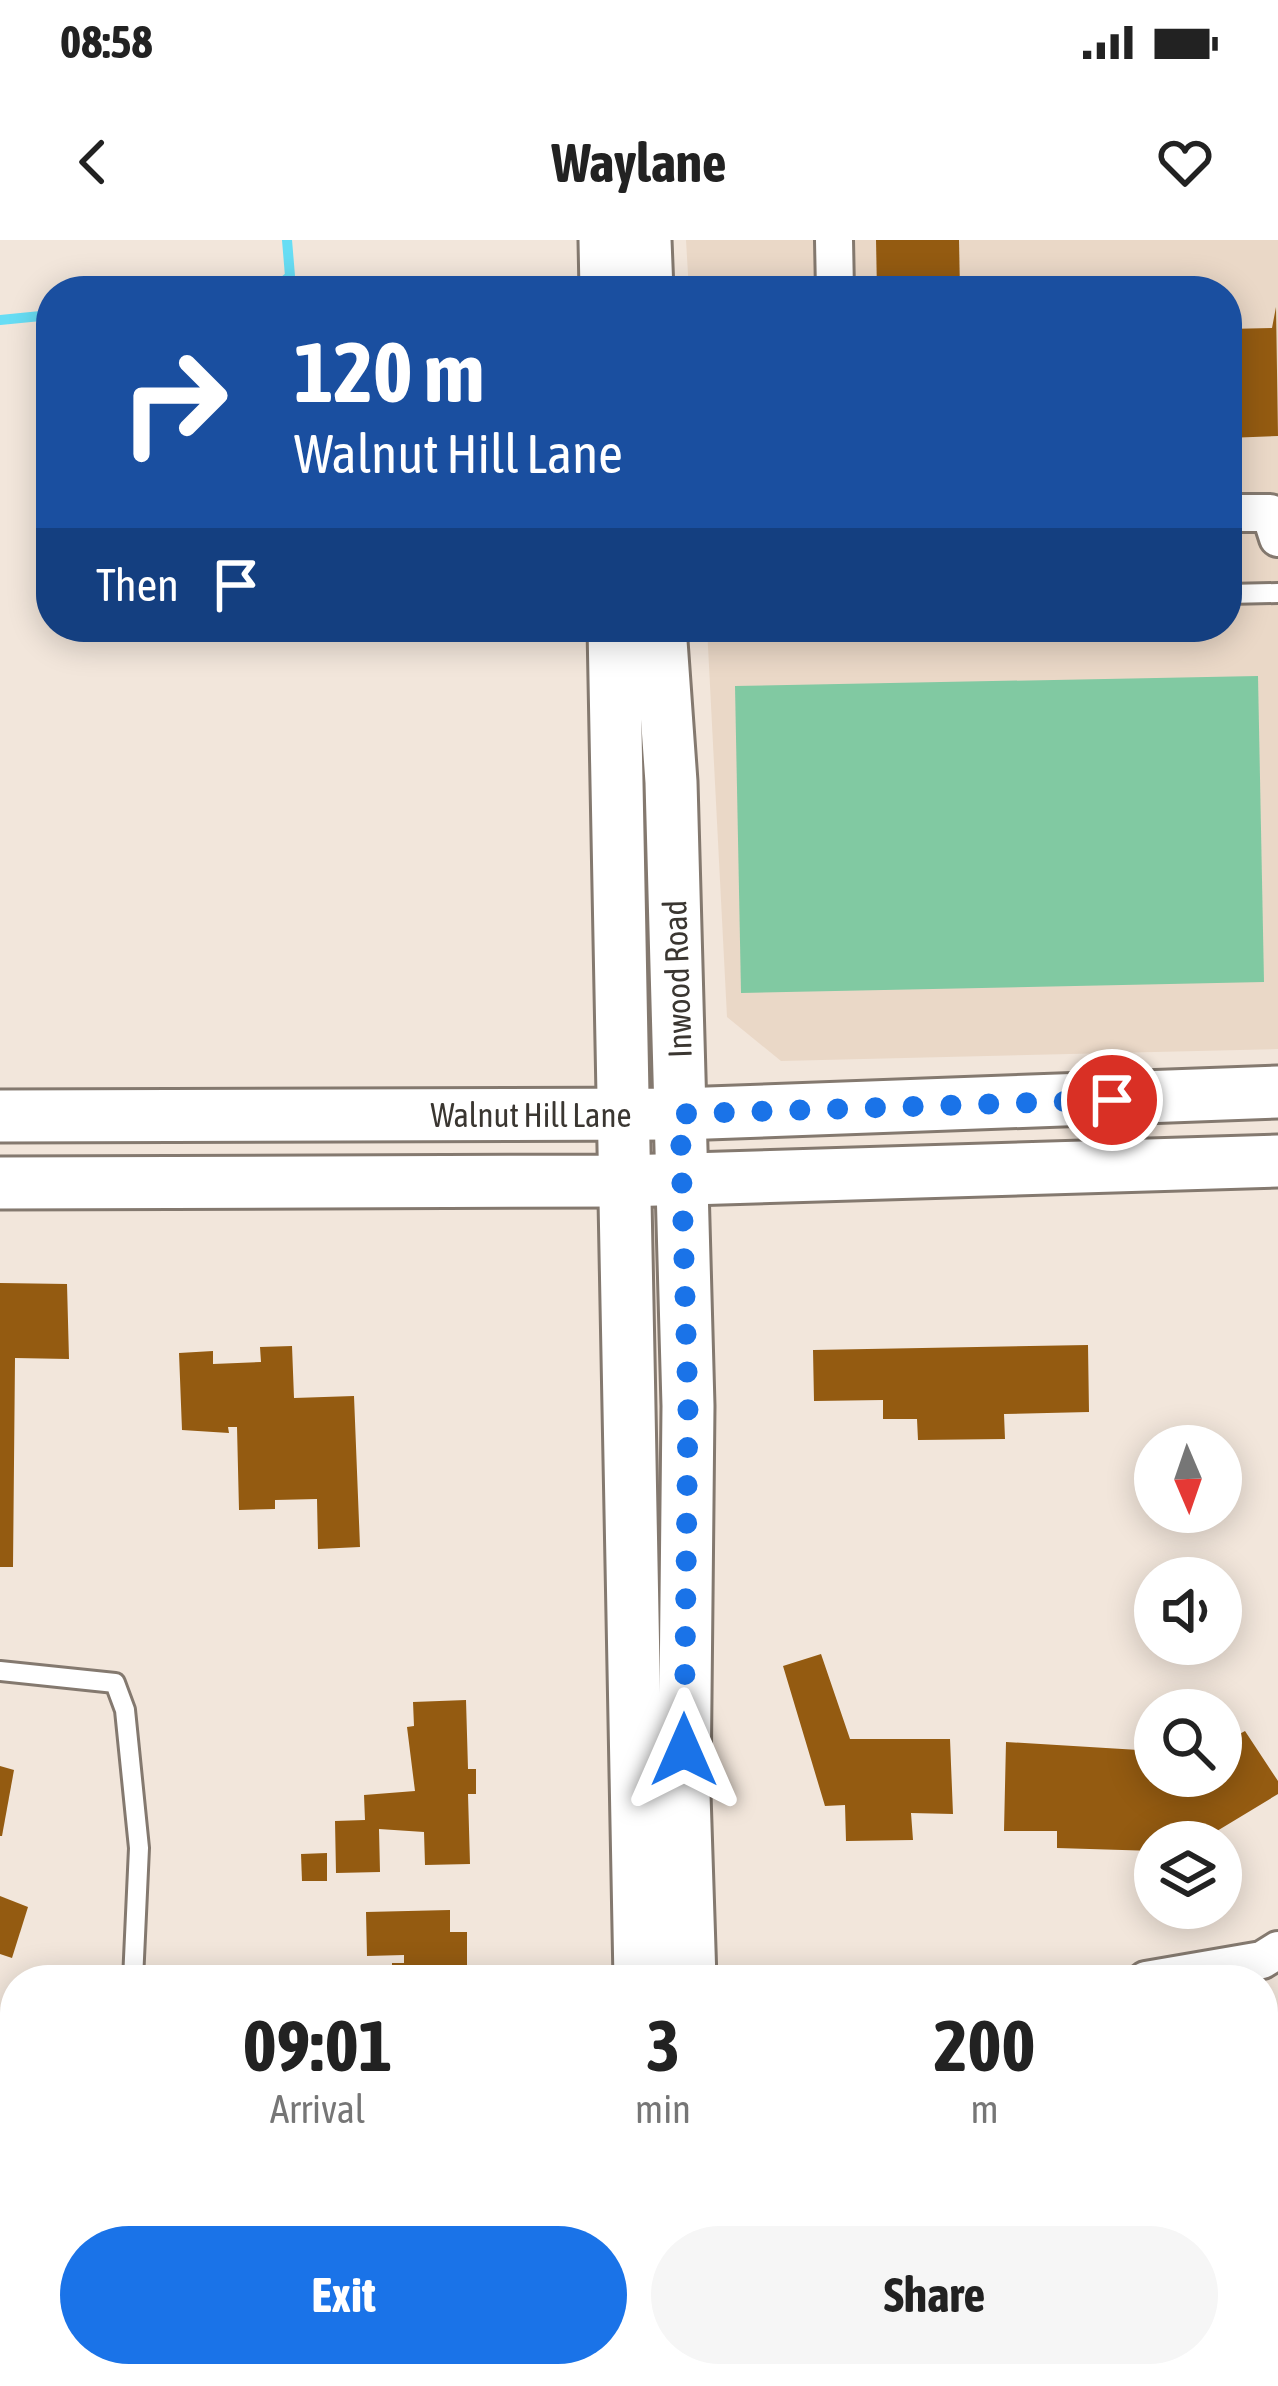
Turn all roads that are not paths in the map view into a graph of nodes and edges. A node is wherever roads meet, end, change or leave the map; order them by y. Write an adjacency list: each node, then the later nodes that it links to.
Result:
1 (605, 240): 4 (main road)
2 (645, 240): 5 (main road)
3 (834, 240): 6 (street)
4 (606, 276)
5 (646, 276)
6 (835, 276)
7 (1242, 513): 8 (street)
8 (1278, 538)
9 (1278, 593): 10 (lane)
10 (1242, 594)
11 (614, 642): 14 (main road, Inwood Road)
12 (662, 642): 13 (main road, Inwood Road)
13 (671, 782): 14 (main road); 16 (main road, Inwood Road)
14 (617, 783): 17 (main road, Inwood Road)
15 (1278, 1092): 16 (main road, Walnut Hill Lane)
16 (680, 1114): 17 (main road, Walnut Hill Lane); 20 (main road, Inwood Road)
17 (623, 1115): 18 (main road, Walnut Hill Lane); 21 (main road, Inwood Road)
18 (0, 1117)
19 (1278, 1161): 20 (main road, Walnut Hill Lane)
20 (682, 1179): 21 (main road, Walnut Hill Lane); 23 (main road, Inwood Road)
21 (624, 1181): 22 (main road, Walnut Hill Lane); 24 (main road, Inwood Road)
22 (0, 1183)
23 (685, 1481): 24 (main road); 29 (main road, Inwood Road)
24 (627, 1483): 28 (main road, Inwood Road)
25 (0, 1671): 27 (lane)
26 (1278, 1950): 30 (street)
27 (134, 1965)
28 (640, 1965)
29 (690, 1965)
30 (1233, 1965)

